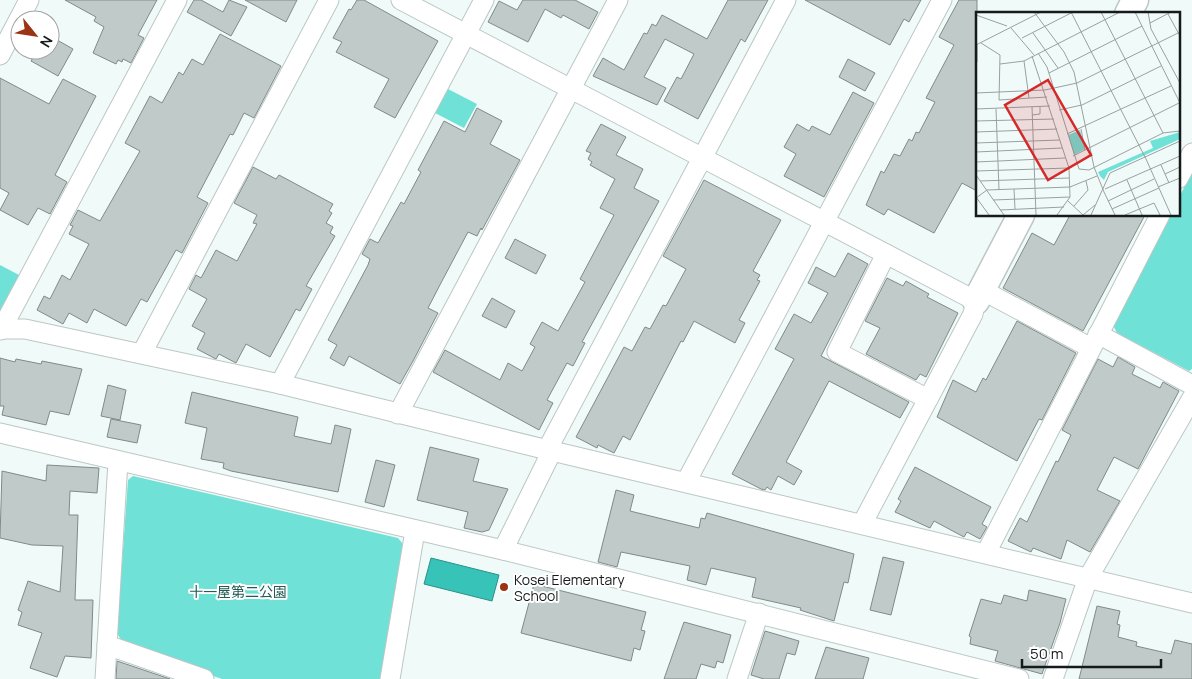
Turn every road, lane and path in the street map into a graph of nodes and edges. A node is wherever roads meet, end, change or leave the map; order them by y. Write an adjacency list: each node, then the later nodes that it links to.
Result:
1 (29, 0): 12 (street)
2 (177, 0): 22 (street)
3 (329, 0): 24 (street)
4 (401, 0): 11 (street)
5 (484, 0): 11 (street)
6 (618, 0): 13 (street)
7 (786, 0): 15 (street)
8 (942, 0): 19 (street)
9 (1135, 0): 10 (street)
10 (1129, 12)
11 (466, 34): 13 (street); 25 (street)
12 (0, 55)
13 (571, 89): 15 (street); 29 (street)
14 (1192, 152): 16 (street)
15 (702, 157): 19 (street); 31 (street)
16 (1180, 175)
17 (1021, 216): 21 (street)
18 (1159, 216): 23 (street)
19 (825, 222): 20 (street); 33 (street)
20 (886, 254): 21 (street); 28 (street)
21 (979, 296): 23 (street); 28 (street)
22 (1, 329): 24 (street)
23 (1094, 341): 26 (street); 37 (street)
24 (142, 353): 25 (street)
25 (280, 384): 29 (street)
26 (1192, 384)
27 (1192, 398): 38 (street)
28 (928, 399): 34 (street)
29 (398, 414): 31 (street)
30 (0, 433): 32 (street)
31 (550, 451): 33 (street); 36 (street)
32 (118, 461): 35 (street); 41 (street)
33 (686, 482): 34 (street)
34 (862, 524): 37 (street)
35 (415, 531): 36 (street); 44 (street)
36 (503, 550): 40 (street)
37 (986, 553): 38 (street)
38 (1088, 578): 39 (street); 47 (street)
39 (1192, 603)
40 (759, 613): 45 (street); 46 (street)
41 (107, 645): 42 (street); 43 (street)
42 (105, 679)
43 (204, 679)
44 (390, 679)
45 (737, 679)
46 (1019, 679)
47 (1053, 679)

